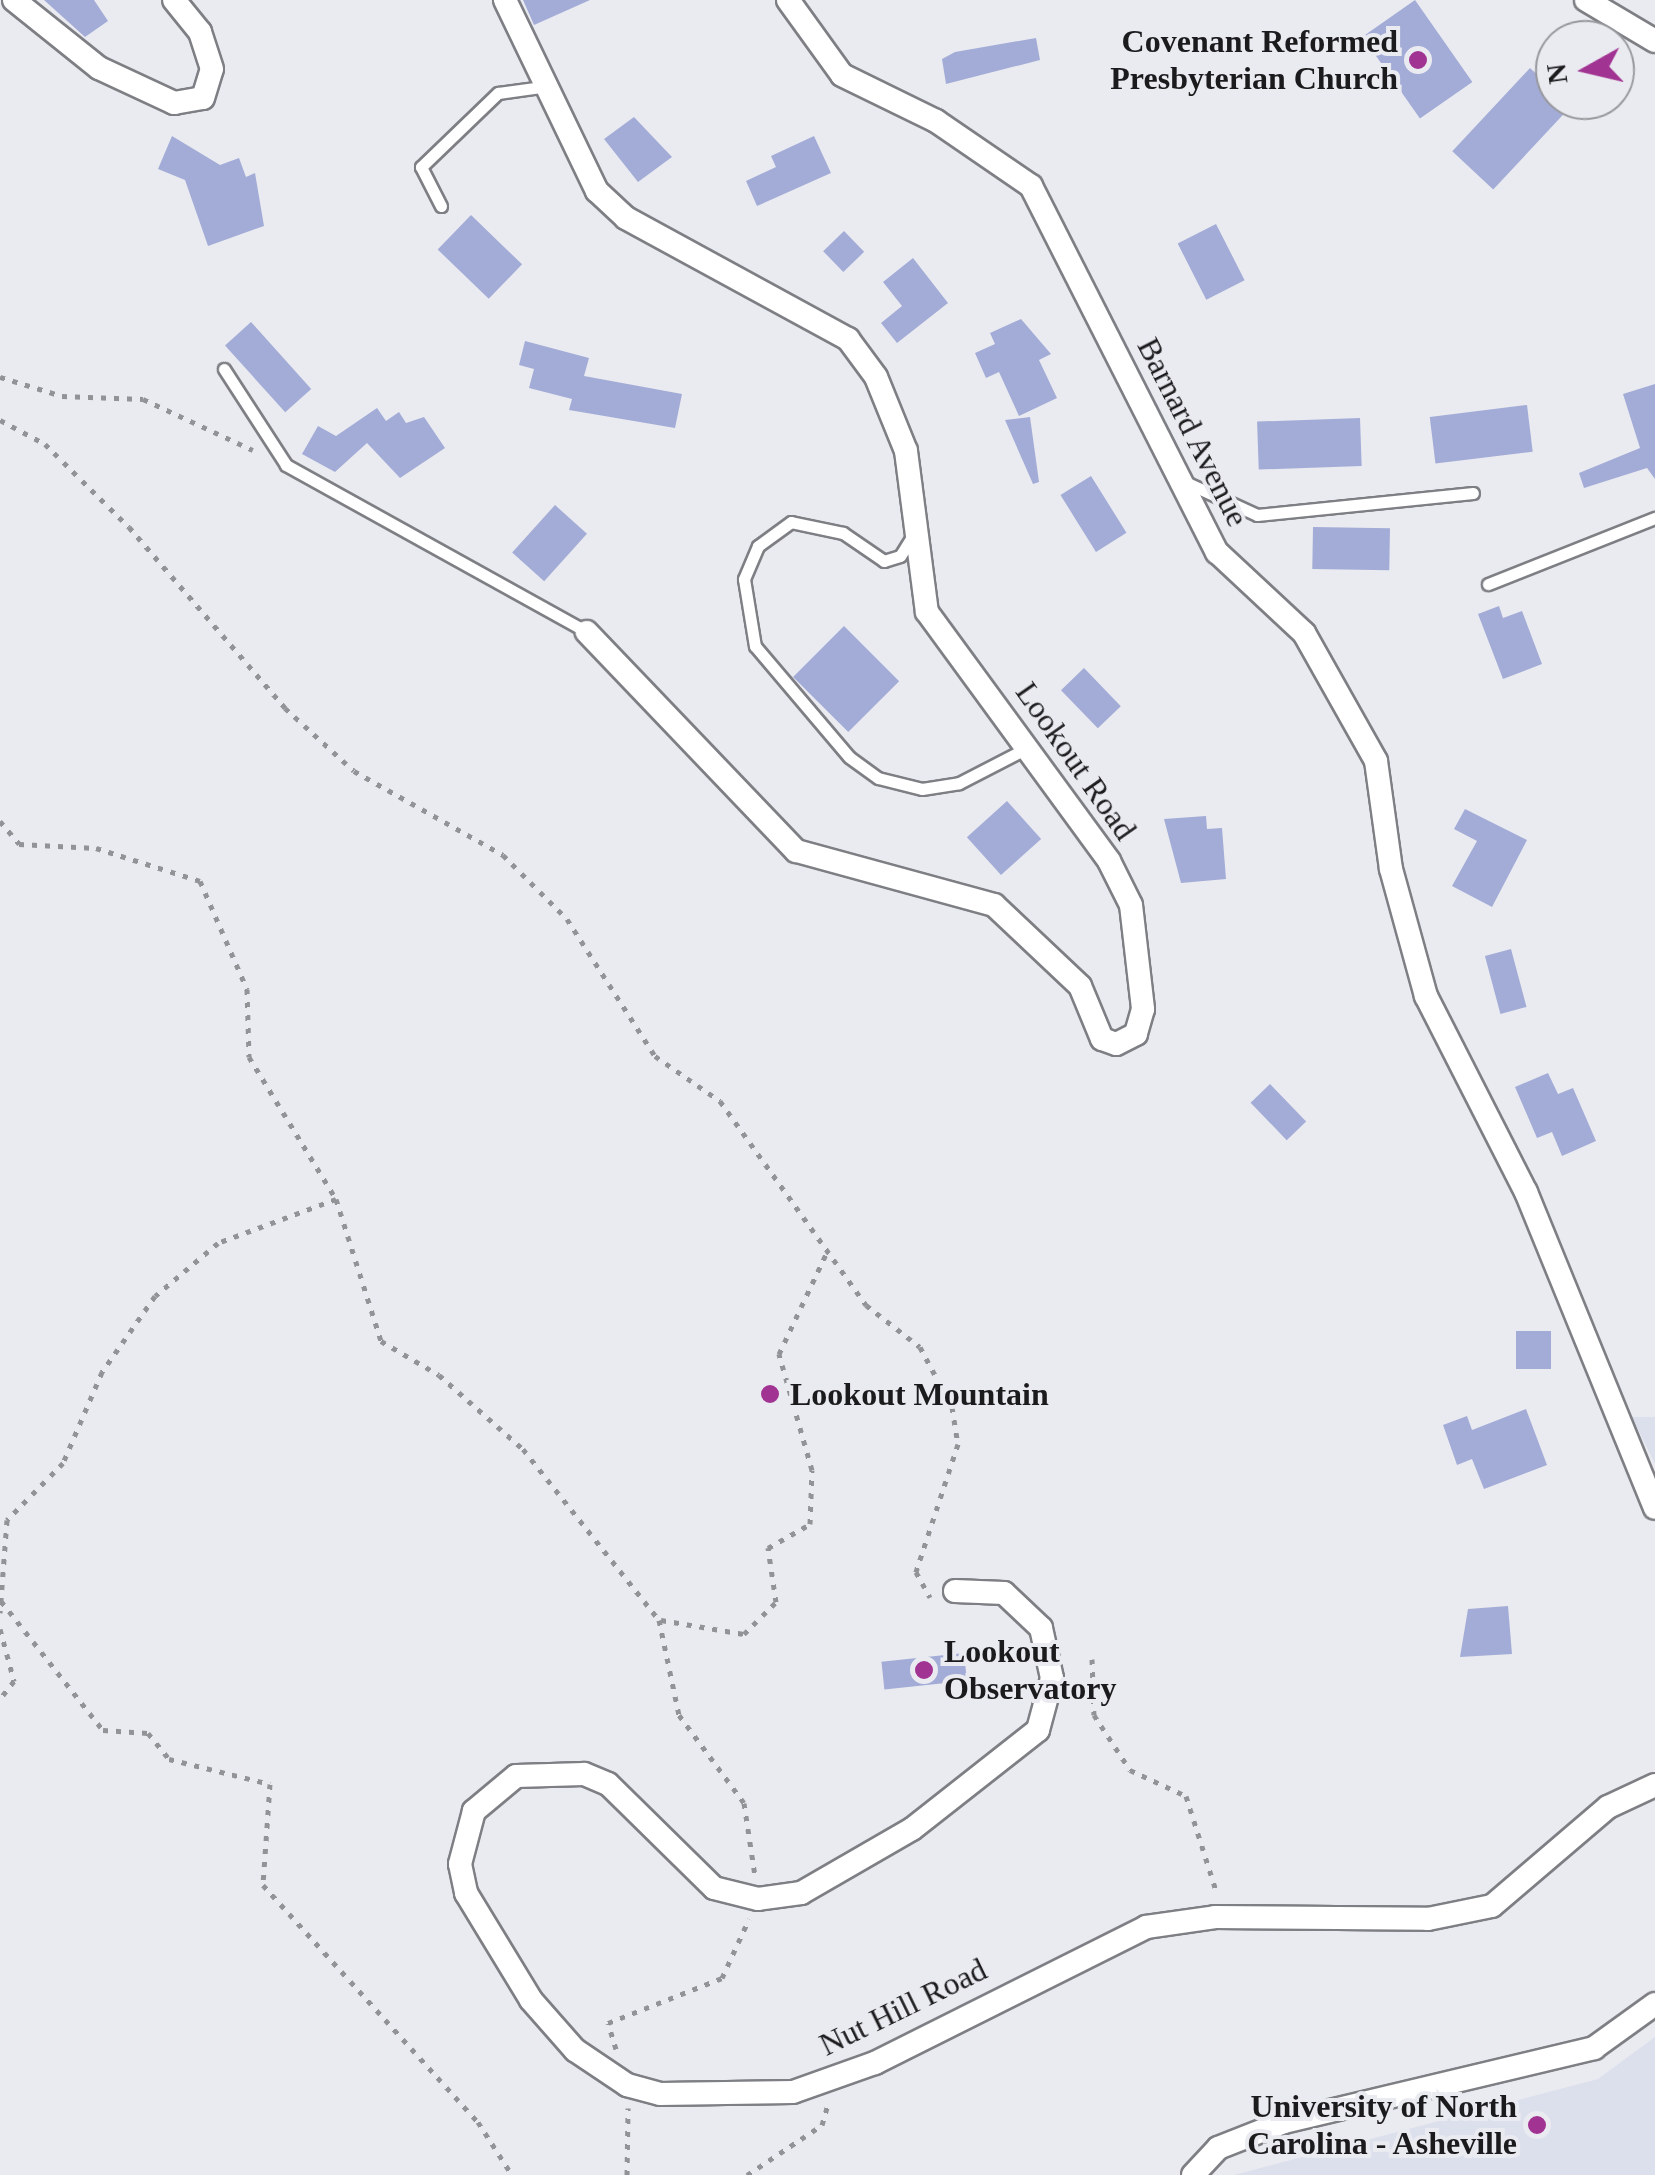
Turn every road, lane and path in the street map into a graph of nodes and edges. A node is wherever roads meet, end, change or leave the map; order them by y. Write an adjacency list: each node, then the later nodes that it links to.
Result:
1 (14, 0): 2 (street)
2 (174, 0)
3 (505, 0): 7 (street, Lookout Road)
4 (788, 0): 13 (street, Barnard Avenue)
5 (1586, 0): 6 (street)
6 (1655, 41)
7 (541, 86): 8 (lane); 16 (street, Lookout Road)
8 (441, 206)
9 (224, 369): 12 (lane)
10 (0, 377): 12 (path)
11 (0, 420): 22 (path)
12 (286, 466): 18 (lane)
13 (1180, 479): 14 (lane); 23 (street, Barnard Avenue)
14 (1473, 493)
15 (1655, 518): 17 (lane)
16 (912, 537): 19 (street, Lookout Road); 19 (lane)
17 (1488, 584)
18 (587, 632): 19 (street, Lookout Road)
19 (1025, 749)
20 (0, 821): 21 (path)
21 (336, 1198): 25 (path); 27 (path)
22 (828, 1250): 24 (path); 27 (path)
23 (1655, 1508)
24 (955, 1591): 32 (street, Nut Hill Road)
25 (1, 1601): 26 (path); 37 (path)
26 (0, 1612)
27 (659, 1620): 32 (path)
28 (0, 1629): 30 (path)
29 (1092, 1659): 33 (path)
30 (0, 1699)
31 (1655, 1785): 35 (street, Nut Hill Road)
32 (758, 1899): 36 (path); 36 (street, Nut Hill Road)
33 (1218, 1899)
34 (1655, 2004): 40 (street)
35 (834, 2080): 36 (street, Nut Hill Road); 39 (path)
36 (627, 2085): 38 (path)
37 (512, 2175)
38 (628, 2175)
39 (747, 2175)
40 (1193, 2175)

